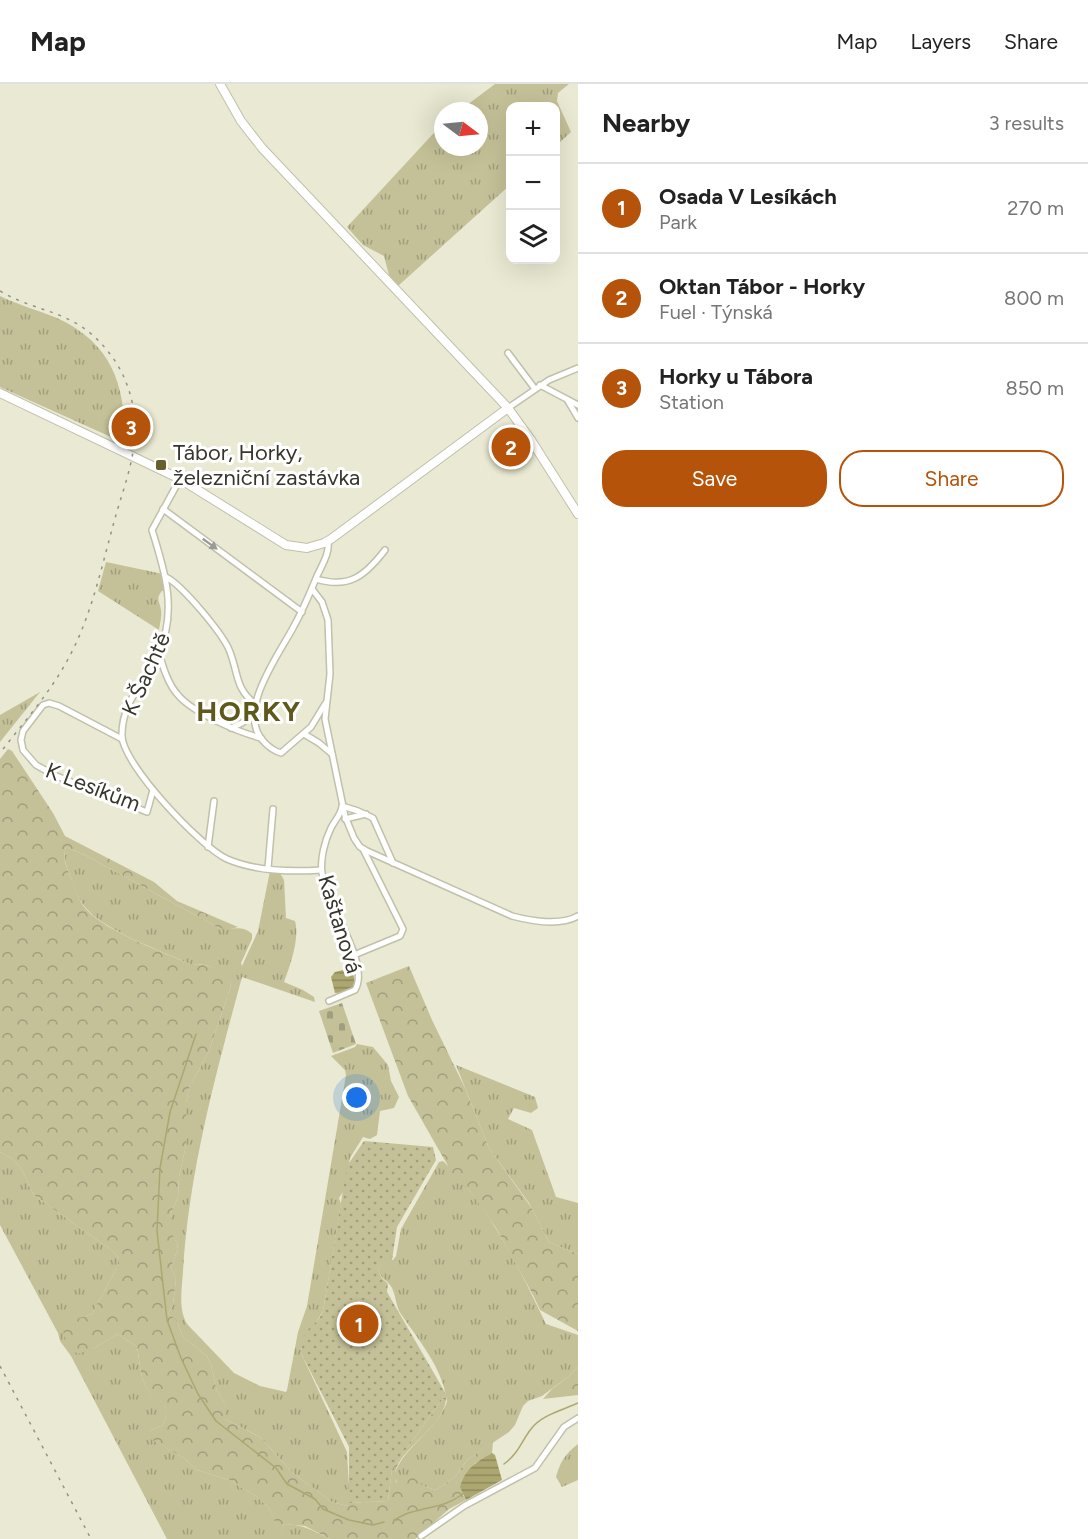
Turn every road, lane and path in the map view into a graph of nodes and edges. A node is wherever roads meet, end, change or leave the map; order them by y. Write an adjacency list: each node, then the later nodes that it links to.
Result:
1 (220, 84): 8 (street)
2 (508, 352): 4 (street)
3 (578, 368): 4 (street)
4 (537, 387): 6 (street); 8 (street)
5 (0, 393): 10 (street)
6 (567, 400): 7 (street); 9 (street)
7 (578, 405)
8 (508, 408): 12 (street); 13 (street)
9 (578, 418)
10 (180, 479): 11 (street, K Šachtě); 13 (street)
11 (163, 509): 15 (street, K Šachtě); 18 (street, one-way to 18)
12 (578, 514)
13 (328, 541): 16 (street)
14 (385, 550): 16 (street)
15 (166, 577): 19 (street, K Šachtě); 21 (street)
16 (316, 579): 17 (street)
17 (312, 589): 18 (street); 20 (street)
18 (302, 612): 21 (street)
19 (159, 652): 23 (street); 26 (street, K Šachtě)
20 (326, 702): 24 (street); 27 (street)
21 (256, 705): 22 (street)
22 (255, 713): 23 (street); 25 (street)
23 (231, 728): 25 (street)
24 (304, 735): 25 (street); 27 (street)
25 (261, 738)
26 (122, 739): 28 (street, K Šachtě); 28 (street, K Lesíkům)
27 (333, 754): 30 (street)
28 (153, 790): 34 (street, K Šachtě)
29 (214, 801): 34 (street)
30 (342, 806): 32 (street); 33 (street); 38 (street, Kaštanová)
31 (273, 809): 37 (street)
32 (366, 814): 33 (street); 36 (street)
33 (345, 819): 35 (street)
34 (208, 847): 37 (street, K Šachtě)
35 (363, 849): 36 (street); 40 (street)
36 (394, 863): 39 (street)
37 (268, 868): 38 (street, K Šachtě)
38 (321, 870): 40 (street, Kaštanová)
39 (578, 916)
40 (354, 954): 41 (street, Kaštanová)
41 (330, 1001)
42 (578, 1418): 43 (street)
43 (421, 1536)

